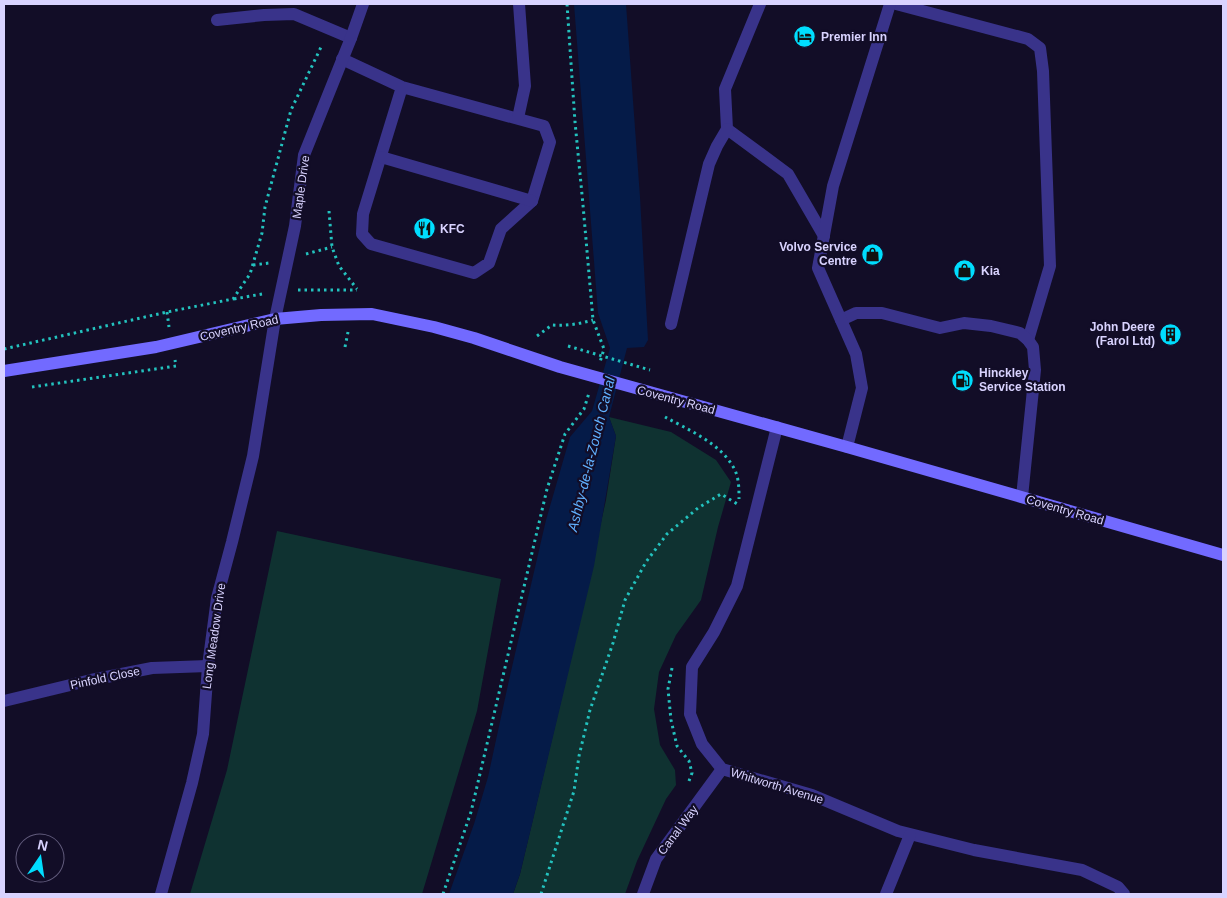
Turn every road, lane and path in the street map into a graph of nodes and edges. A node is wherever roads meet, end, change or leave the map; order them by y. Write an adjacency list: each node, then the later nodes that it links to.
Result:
1 (363, 4): 9 (street, Maple Drive)
2 (519, 4): 12 (street)
3 (567, 4): 20 (path)
4 (760, 4): 13 (street)
5 (890, 4): 17 (street)
6 (896, 4): 24 (street)
7 (217, 20): 8 (street)
8 (330, 29): 9 (street); 26 (path)
9 (351, 38): 10 (street, Maple Drive)
10 (342, 59): 11 (street); 19 (street, Maple Drive)
11 (402, 87): 12 (street); 14 (street)
12 (518, 118): 15 (street)
13 (727, 129): 17 (street); 22 (street)
14 (381, 157): 15 (street); 15 (street)
15 (532, 201)
16 (329, 211): 18 (path)
17 (824, 236): 21 (street)
18 (357, 290)
19 (275, 319): 30 (main road, Coventry Road); 34 (main road, Coventry Road); 38 (street, Long Meadow Drive)
20 (593, 320): 23 (path); 28 (path)
21 (841, 320): 24 (street); 35 (street)
22 (671, 324)
23 (537, 336)
24 (1028, 340): 36 (street)
25 (568, 346): 29 (path)
26 (4, 349)
27 (176, 366): 31 (path)
28 (598, 366)
29 (650, 370)
30 (4, 371)
31 (23, 388)
32 (590, 392): 43 (path)
33 (664, 416): 44 (path)
34 (777, 427): 35 (main road, Coventry Road); 40 (street, Whitworth Avenue)
35 (847, 447): 36 (main road, Coventry Road)
36 (1022, 497): 37 (main road, Coventry Road)
37 (1223, 555)
38 (208, 666): 39 (street, Pinfold Close); 42 (street, Long Meadow Drive)
39 (4, 701)
40 (722, 769): 41 (street, Whitworth Avenue); 45 (street, Canal Way)
41 (910, 835): 46 (street); 47 (street, Whitworth Avenue)
42 (161, 894)
43 (443, 894)
44 (540, 894)
45 (643, 894)
46 (886, 894)
47 (1124, 894)

